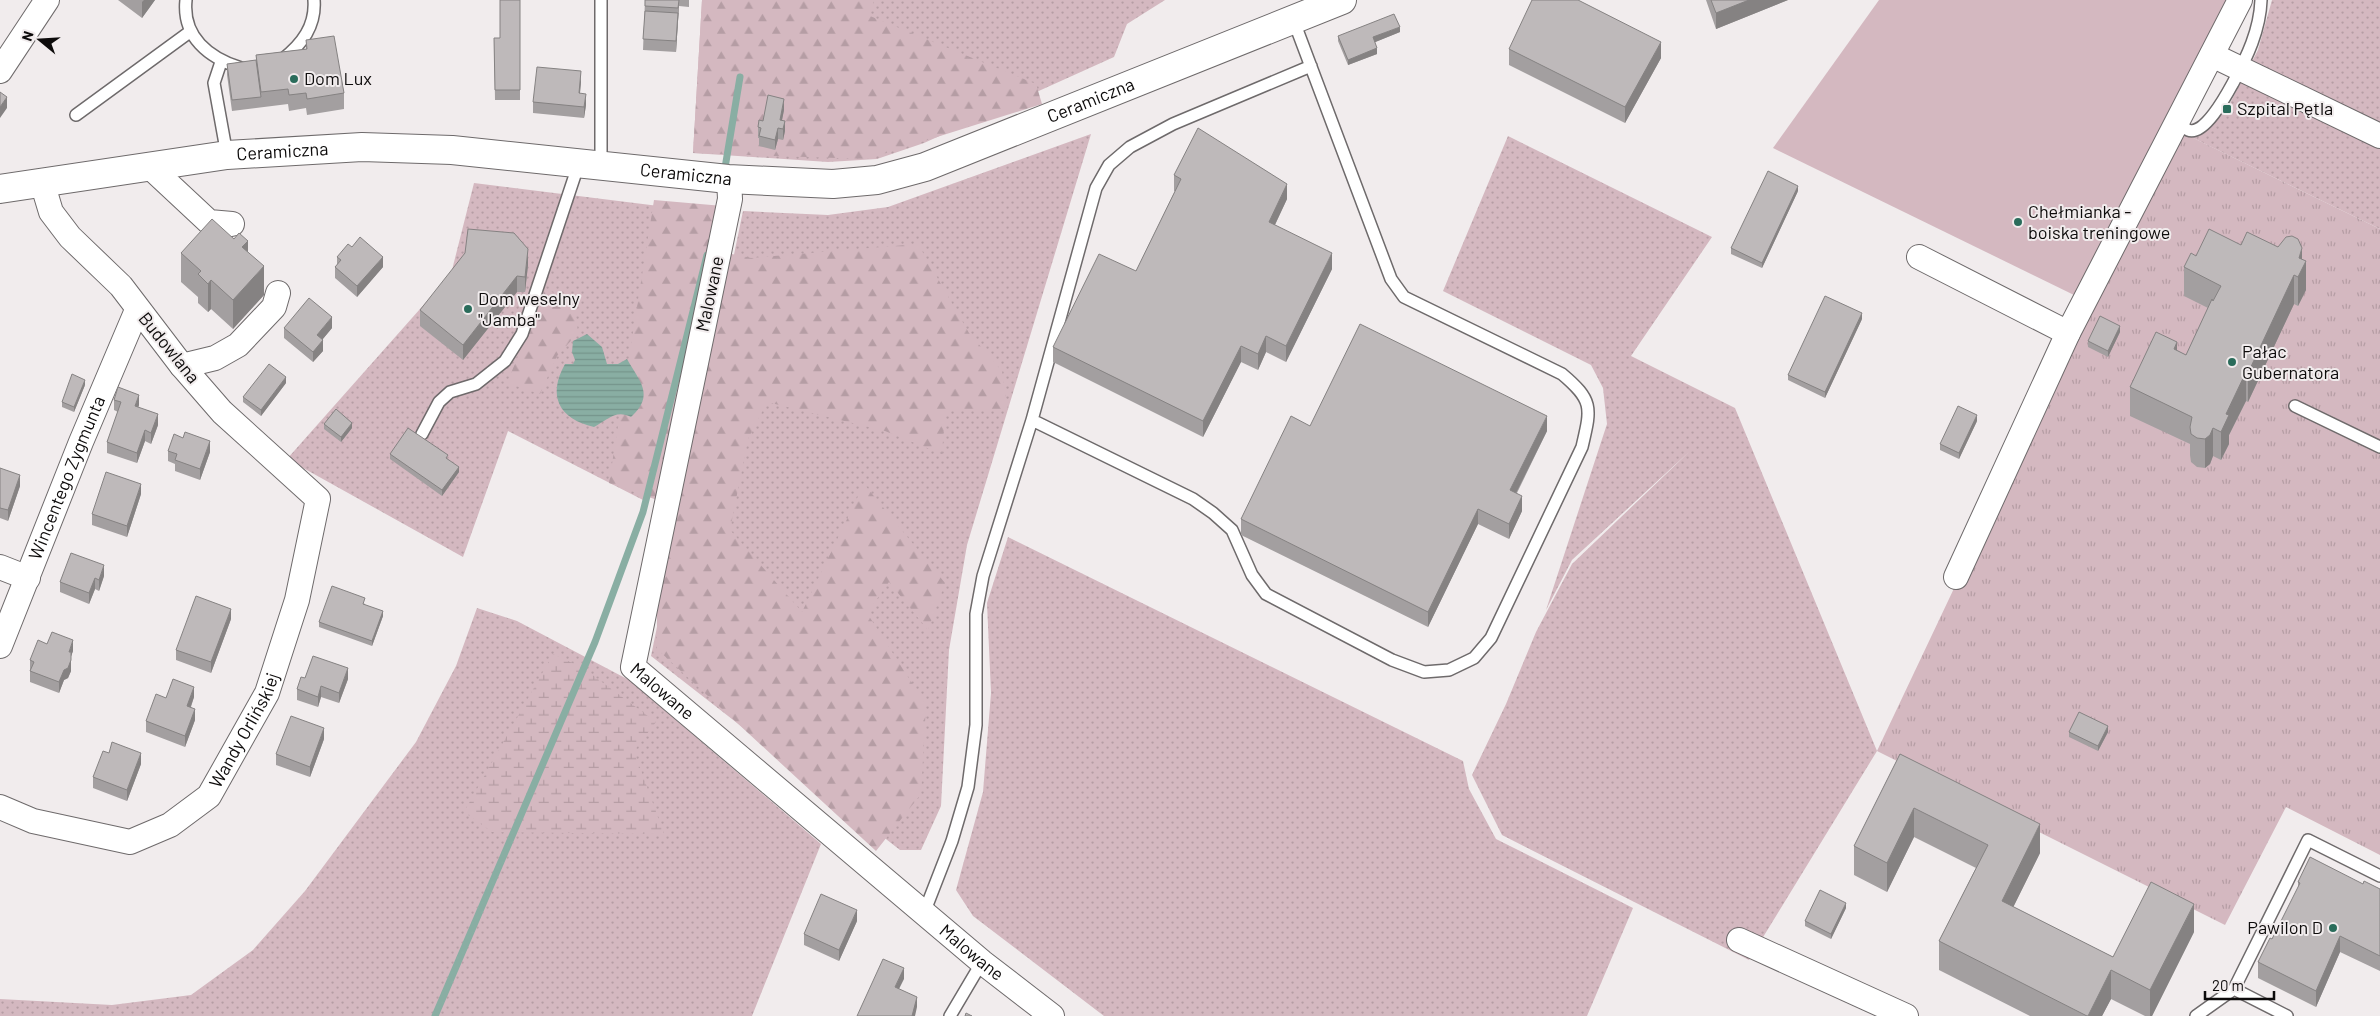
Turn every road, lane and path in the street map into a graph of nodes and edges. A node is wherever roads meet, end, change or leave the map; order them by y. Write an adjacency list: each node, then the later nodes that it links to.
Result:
1 (48, 0): 16 (street)
2 (186, 0): 9 (lane)
3 (314, 0): 12 (lane)
4 (601, 0): 21 (lane)
5 (1342, 0): 8 (street, Ceramiczna)
6 (2240, 0): 10 (street)
7 (2261, 0): 15 (lane)
8 (1294, 20): 13 (lane); 23 (street, Ceramiczna)
9 (191, 31): 11 (lane); 18 (lane)
10 (2212, 55): 15 (street); 17 (street)
11 (221, 62): 14 (lane); 20 (lane)
12 (274, 63)
13 (1311, 66): 33 (lane); 33 (lane)
14 (254, 68)
15 (2240, 69): 17 (lane); 19 (street)
16 (0, 71)
17 (2185, 104): 30 (street)
18 (76, 115)
19 (2380, 136)
20 (227, 155): 21 (street, Ceramiczna); 22 (street, Ceramiczna)
21 (590, 164): 23 (street, Ceramiczna); 34 (lane)
22 (149, 166): 24 (street, Ceramiczna); 26 (street)
23 (724, 178): 43 (street, Malowane)
24 (42, 182): 25 (street, Ceramiczna); 29 (street, Budowlana)
25 (0, 189)
26 (232, 224)
27 (1919, 257): 30 (street)
28 (278, 293): 31 (street)
29 (137, 310): 31 (street, Budowlana); 39 (street, Wincentego Zygmunta)
30 (2068, 333): 38 (street)
31 (182, 366): 36 (street, Budowlana)
32 (2295, 406): 35 (lane)
33 (1032, 420): 43 (lane)
34 (422, 434)
35 (2380, 447)
36 (318, 499): 41 (street, Wandy Orlińskiej)
37 (0, 567): 39 (street)
38 (1956, 577)
39 (28, 578): 40 (street, Wincentego Zygmunta)
40 (0, 646)
41 (0, 808)
42 (2380, 876): 46 (lane)
43 (924, 914): 45 (street, Malowane)
44 (1739, 940): 49 (street)
45 (982, 962): 47 (lane); 48 (street, Malowane)
46 (2234, 989): 50 (lane); 51 (lane)
47 (950, 1016)
48 (1052, 1016)
49 (1906, 1016)
50 (2196, 1016)
51 (2287, 1016)

